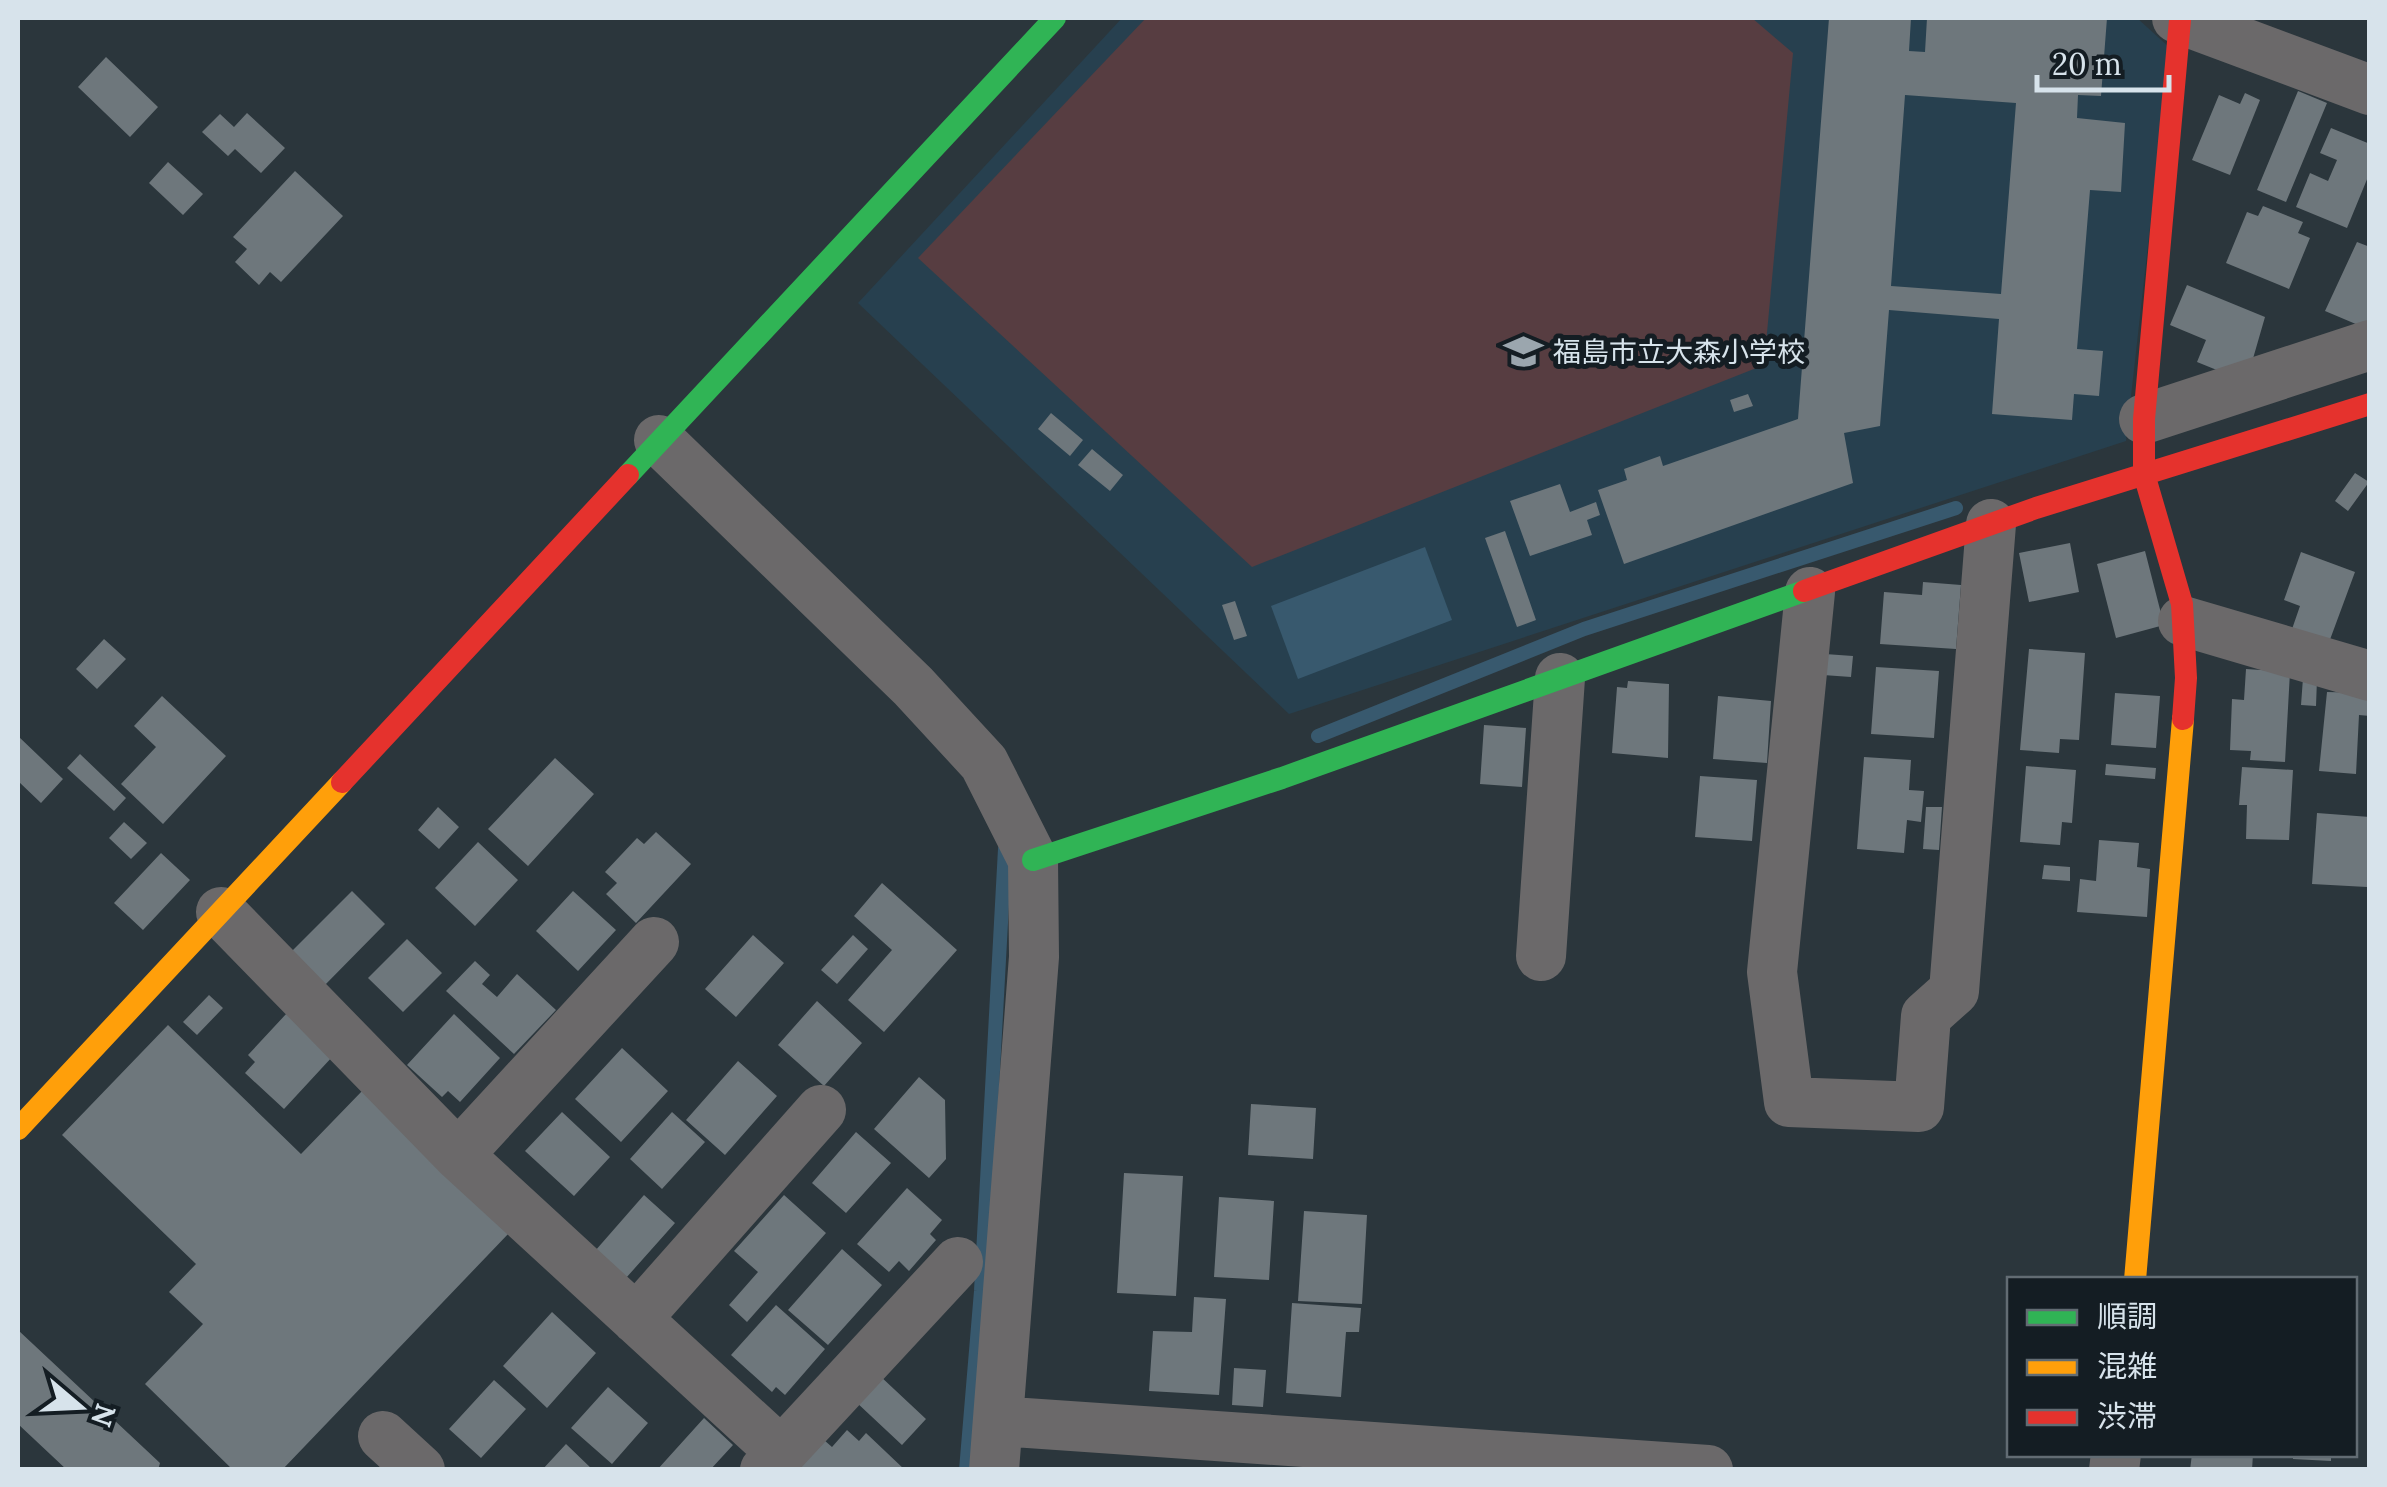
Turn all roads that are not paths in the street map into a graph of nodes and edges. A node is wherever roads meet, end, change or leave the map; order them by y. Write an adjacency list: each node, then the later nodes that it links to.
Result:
1 (1055, 18): 6 (street)
2 (2178, 19): 3 (street); 7 (street)
3 (2370, 90)
4 (2370, 345): 7 (street)
5 (2370, 404): 7 (street)
6 (660, 440): 13 (street); 14 (street)
7 (2144, 446): 8 (street); 10 (street)
8 (1991, 524): 9 (street); 9 (street)
9 (1810, 592): 12 (street)
10 (2182, 621): 11 (street); 21 (street)
11 (2370, 676)
12 (1560, 678): 13 (street); 16 (street)
13 (1033, 860): 24 (street)
14 (221, 912): 18 (street); 19 (street)
15 (654, 942): 19 (street)
16 (1541, 956)
17 (822, 1110): 22 (street)
18 (18, 1129)
19 (458, 1155): 22 (street)
20 (958, 1262): 25 (street)
21 (2135, 1277)
22 (636, 1319): 25 (street)
23 (383, 1436): 26 (street)
24 (996, 1445): 27 (street)
25 (773, 1461)
26 (420, 1470)
27 (1708, 1470)

